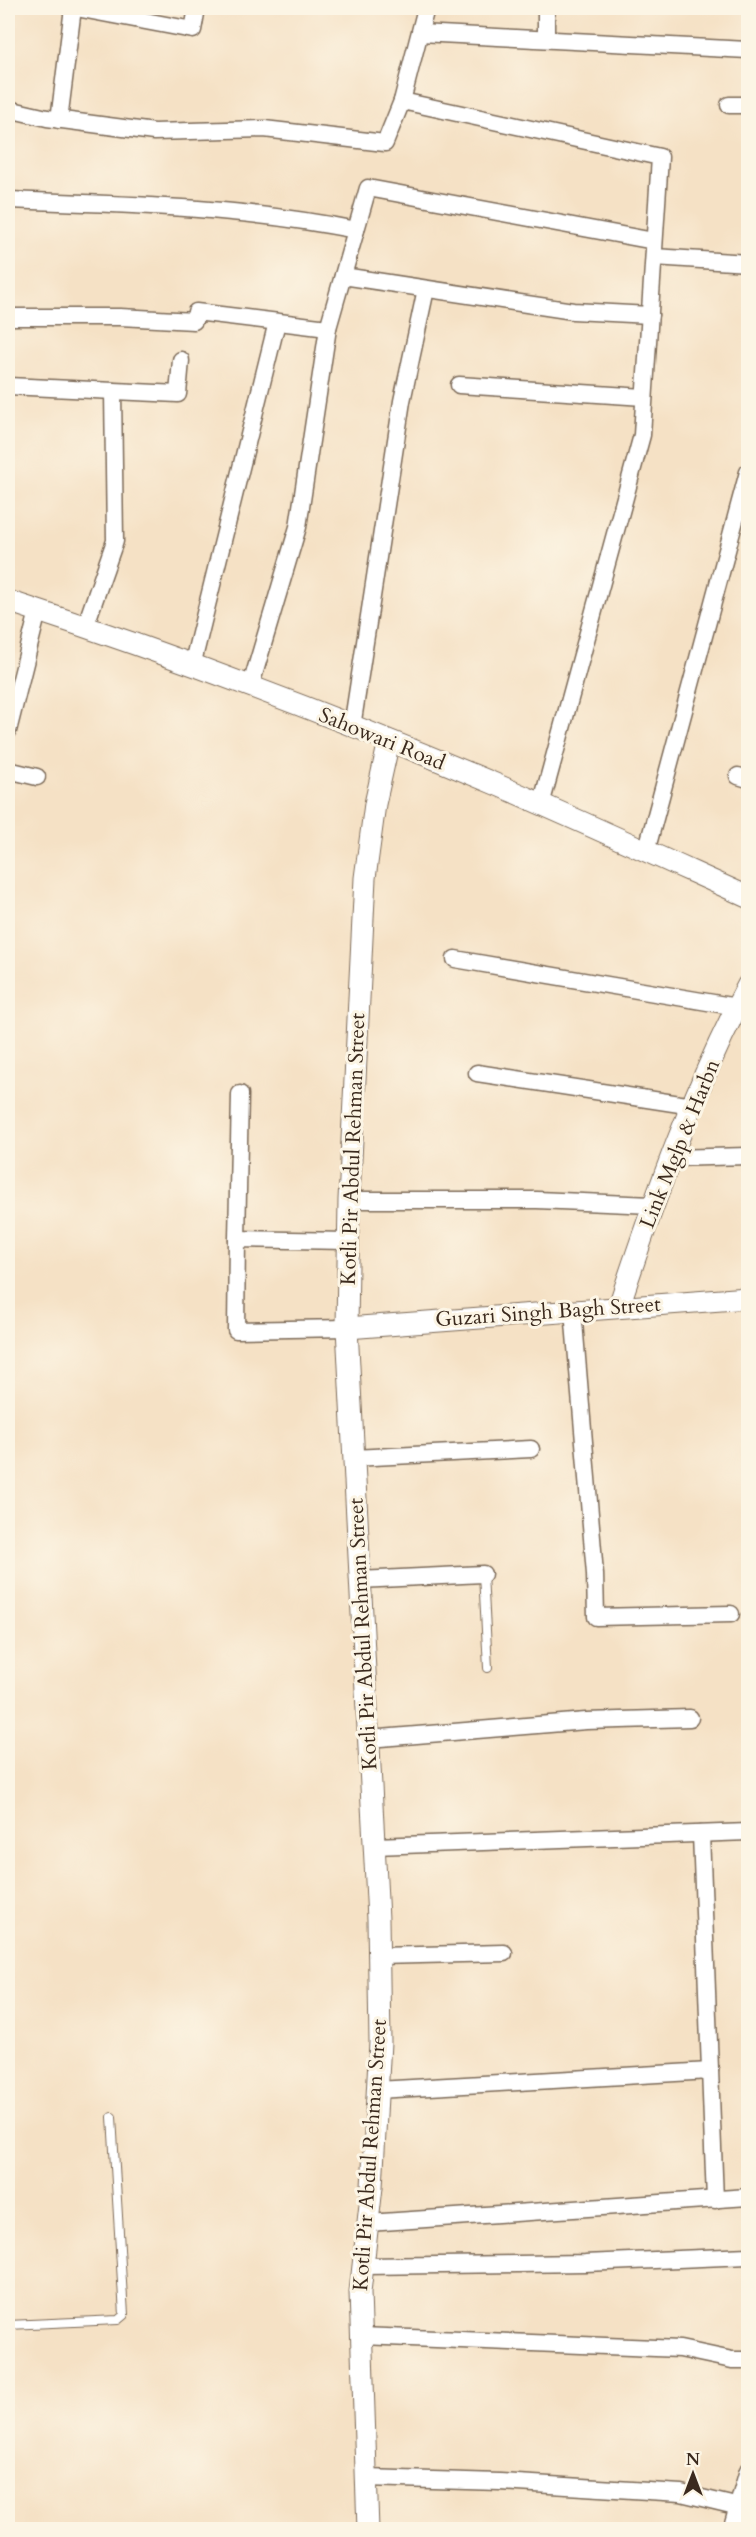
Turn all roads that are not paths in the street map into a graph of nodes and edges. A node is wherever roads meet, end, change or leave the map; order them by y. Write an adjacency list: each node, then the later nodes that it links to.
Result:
1 (75, 8): 2 (street); 12 (street)
2 (197, 8)
3 (426, 8): 5 (street)
4 (546, 8): 6 (street)
5 (420, 33): 6 (street); 8 (street)
6 (546, 39): 7 (street)
7 (748, 50)
8 (402, 101): 12 (street); 15 (street)
9 (729, 105): 10 (street)
10 (748, 105)
11 (8, 109): 12 (street)
12 (59, 120)
13 (8, 200): 14 (street)
14 (356, 230): 15 (street); 17 (street)
15 (654, 249): 16 (street); 19 (street)
16 (748, 263)
17 (343, 276): 18 (street); 22 (street)
18 (426, 289): 19 (street); 34 (street)
19 (650, 315): 27 (street)
20 (8, 317): 21 (street)
21 (277, 322): 22 (street); 32 (street)
22 (328, 328): 33 (street)
23 (181, 360): 26 (street)
24 (459, 384): 27 (street)
25 (8, 386): 26 (street)
26 (113, 391): 31 (street)
27 (644, 397): 39 (street)
28 (748, 472): 40 (street)
29 (8, 601): 30 (street, Sahowari Road)
30 (38, 611): 31 (street, Sahowari Road); 35 (street)
31 (86, 627): 32 (street, Sahowari Road)
32 (192, 666): 33 (street, Sahowari Road)
33 (250, 688): 34 (street, Sahowari Road)
34 (352, 727): 36 (street, Sahowari Road)
35 (8, 731)
36 (389, 741): 39 (street, Sahowari Road); 50 (street, Kotli Pir Abdul Rehman Street)
37 (8, 770): 38 (street)
38 (37, 777)
39 (541, 805): 40 (street, Sahowari Road)
40 (646, 852): 41 (street, Sahowari Road)
41 (748, 897)
42 (455, 959): 44 (street)
43 (748, 986): 44 (street, Link Mglp & Harbn)
44 (737, 1007): 47 (street, Link Mglp & Harbn)
45 (477, 1073): 47 (street)
46 (240, 1094): 52 (street)
47 (693, 1106): 49 (street, Link Mglp & Harbn)
48 (748, 1156): 49 (street)
49 (671, 1158): 51 (street, Link Mglp & Harbn)
50 (349, 1200): 51 (street); 53 (street, Kotli Pir Abdul Rehman Street)
51 (652, 1205): 55 (street, Link Mglp & Harbn)
52 (237, 1239): 53 (street); 57 (street)
53 (348, 1241): 57 (street, Kotli Pir Abdul Rehman Street)
54 (748, 1298): 55 (street, Guzari Singh Bagh Street)
55 (619, 1306): 56 (street, Guzari Singh Bagh Street)
56 (573, 1310): 57 (street, Guzari Singh Bagh Street); 62 (street)
57 (347, 1328): 59 (street, Kotli Pir Abdul Rehman Street)
58 (531, 1449): 59 (street)
59 (353, 1458): 61 (street, Kotli Pir Abdul Rehman Street)
60 (483, 1574): 61 (street); 63 (lane)
61 (359, 1580): 65 (street, Kotli Pir Abdul Rehman Street)
62 (731, 1614)
63 (488, 1668)
64 (690, 1718): 65 (street)
65 (368, 1739): 68 (street, Kotli Pir Abdul Rehman Street)
66 (748, 1832): 67 (street)
67 (701, 1834): 68 (street); 71 (street)
68 (375, 1846): 70 (street, Kotli Pir Abdul Rehman Street)
69 (504, 1953): 70 (street)
70 (378, 1956): 72 (street, Kotli Pir Abdul Rehman Street)
71 (710, 2071): 72 (street); 75 (street)
72 (377, 2090): 76 (street, Kotli Pir Abdul Rehman Street)
73 (112, 2117): 79 (lane)
74 (748, 2197): 75 (street)
75 (715, 2200): 76 (street)
76 (368, 2223): 78 (street, Kotli Pir Abdul Rehman Street)
77 (748, 2256): 78 (street)
78 (363, 2266): 80 (street, Kotli Pir Abdul Rehman Street)
79 (8, 2325)
80 (361, 2336): 81 (street); 83 (street, Kotli Pir Abdul Rehman Street)
81 (748, 2360)
82 (748, 2470): 84 (street)
83 (366, 2478): 84 (street); 85 (street, Kotli Pir Abdul Rehman Street)
84 (743, 2508): 86 (street)
85 (368, 2529)
86 (731, 2529)

